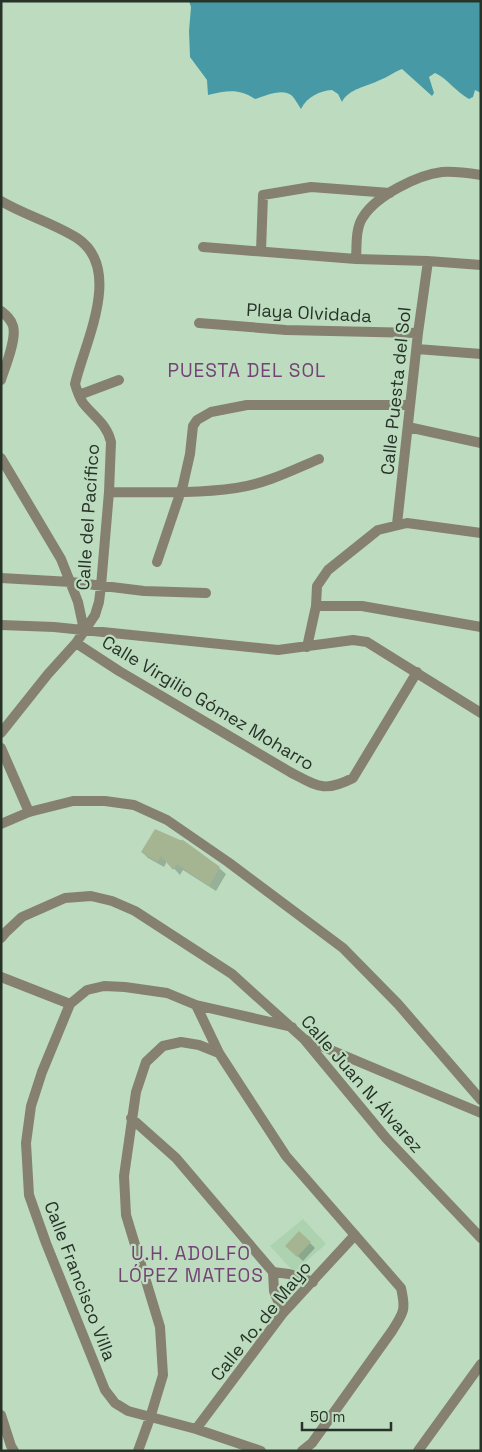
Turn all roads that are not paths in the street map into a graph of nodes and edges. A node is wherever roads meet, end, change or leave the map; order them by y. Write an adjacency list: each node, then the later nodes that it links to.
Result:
1 (481, 175): 2 (street)
2 (390, 193): 5 (street); 6 (street)
3 (1, 201): 16 (street)
4 (203, 247): 5 (street)
5 (261, 251): 6 (street)
6 (356, 259): 7 (street)
7 (428, 261): 8 (street); 11 (street, Calle Puesta del Sol)
8 (481, 265)
9 (1, 311): 14 (street)
10 (199, 323): 11 (street, Playa Olvidada)
11 (418, 333): 12 (street, Calle Puesta del Sol)
12 (417, 348): 13 (street); 17 (street, Calle Puesta del Sol)
13 (481, 354)
14 (1, 380)
15 (119, 380): 16 (street)
16 (79, 395): 23 (street, Calle del Pacífico)
17 (410, 405): 18 (street, Calle Puesta del Sol); 22 (street)
18 (408, 427): 19 (street); 24 (street, Calle Puesta del Sol)
19 (481, 443)
20 (1, 458): 28 (street)
21 (319, 459): 22 (street)
22 (182, 488): 23 (street); 26 (street)
23 (109, 492): 29 (street, Calle del Pacífico)
24 (398, 524): 25 (street); 31 (street)
25 (481, 533)
26 (157, 562)
27 (1, 578): 28 (street)
28 (71, 582): 29 (street); 34 (street)
29 (101, 586): 30 (street); 34 (street, Calle del Pacífico)
30 (206, 593)
31 (316, 606): 33 (street); 36 (street)
32 (1, 625): 34 (street)
33 (481, 627)
34 (84, 630): 35 (street, Calle del Pacífico); 36 (street)
35 (76, 643): 37 (street, Calle Virgilio Gómez Moharro); 39 (street, Calle del Pacífico)
36 (307, 647): 37 (street)
37 (417, 672): 38 (street)
38 (481, 713)
39 (1, 733)
40 (1, 748): 41 (street)
41 (30, 812): 42 (street); 50 (street)
42 (1, 824)
43 (1, 938): 47 (street, Calle Juan N. Álvarez)
44 (1, 977): 45 (street)
45 (70, 1004): 46 (street); 60 (street, Calle Francisco Villa)
46 (196, 1005): 47 (street); 49 (street)
47 (292, 1027): 48 (street, Calle Juan N. Álvarez)
48 (304, 1039): 51 (street); 54 (street, Calle Juan N. Álvarez)
49 (219, 1053): 52 (street); 53 (street)
50 (481, 1100)
51 (481, 1114)
52 (131, 1118): 55 (street); 60 (street)
53 (355, 1235): 56 (street, Calle 1o. de Mayo); 65 (street)
54 (481, 1238)
55 (273, 1272): 56 (street); 57 (street)
56 (313, 1282): 57 (street, Calle 1o. de Mayo)
57 (284, 1314): 61 (street, Calle 1o. de Mayo)
58 (481, 1364): 66 (street)
59 (1, 1415): 62 (street)
60 (150, 1418): 61 (street, Calle Francisco Villa); 63 (street)
61 (196, 1429): 64 (street, Calle Francisco Villa)
62 (14, 1451)
63 (138, 1451)
64 (261, 1451)
65 (302, 1451)
66 (418, 1451)

